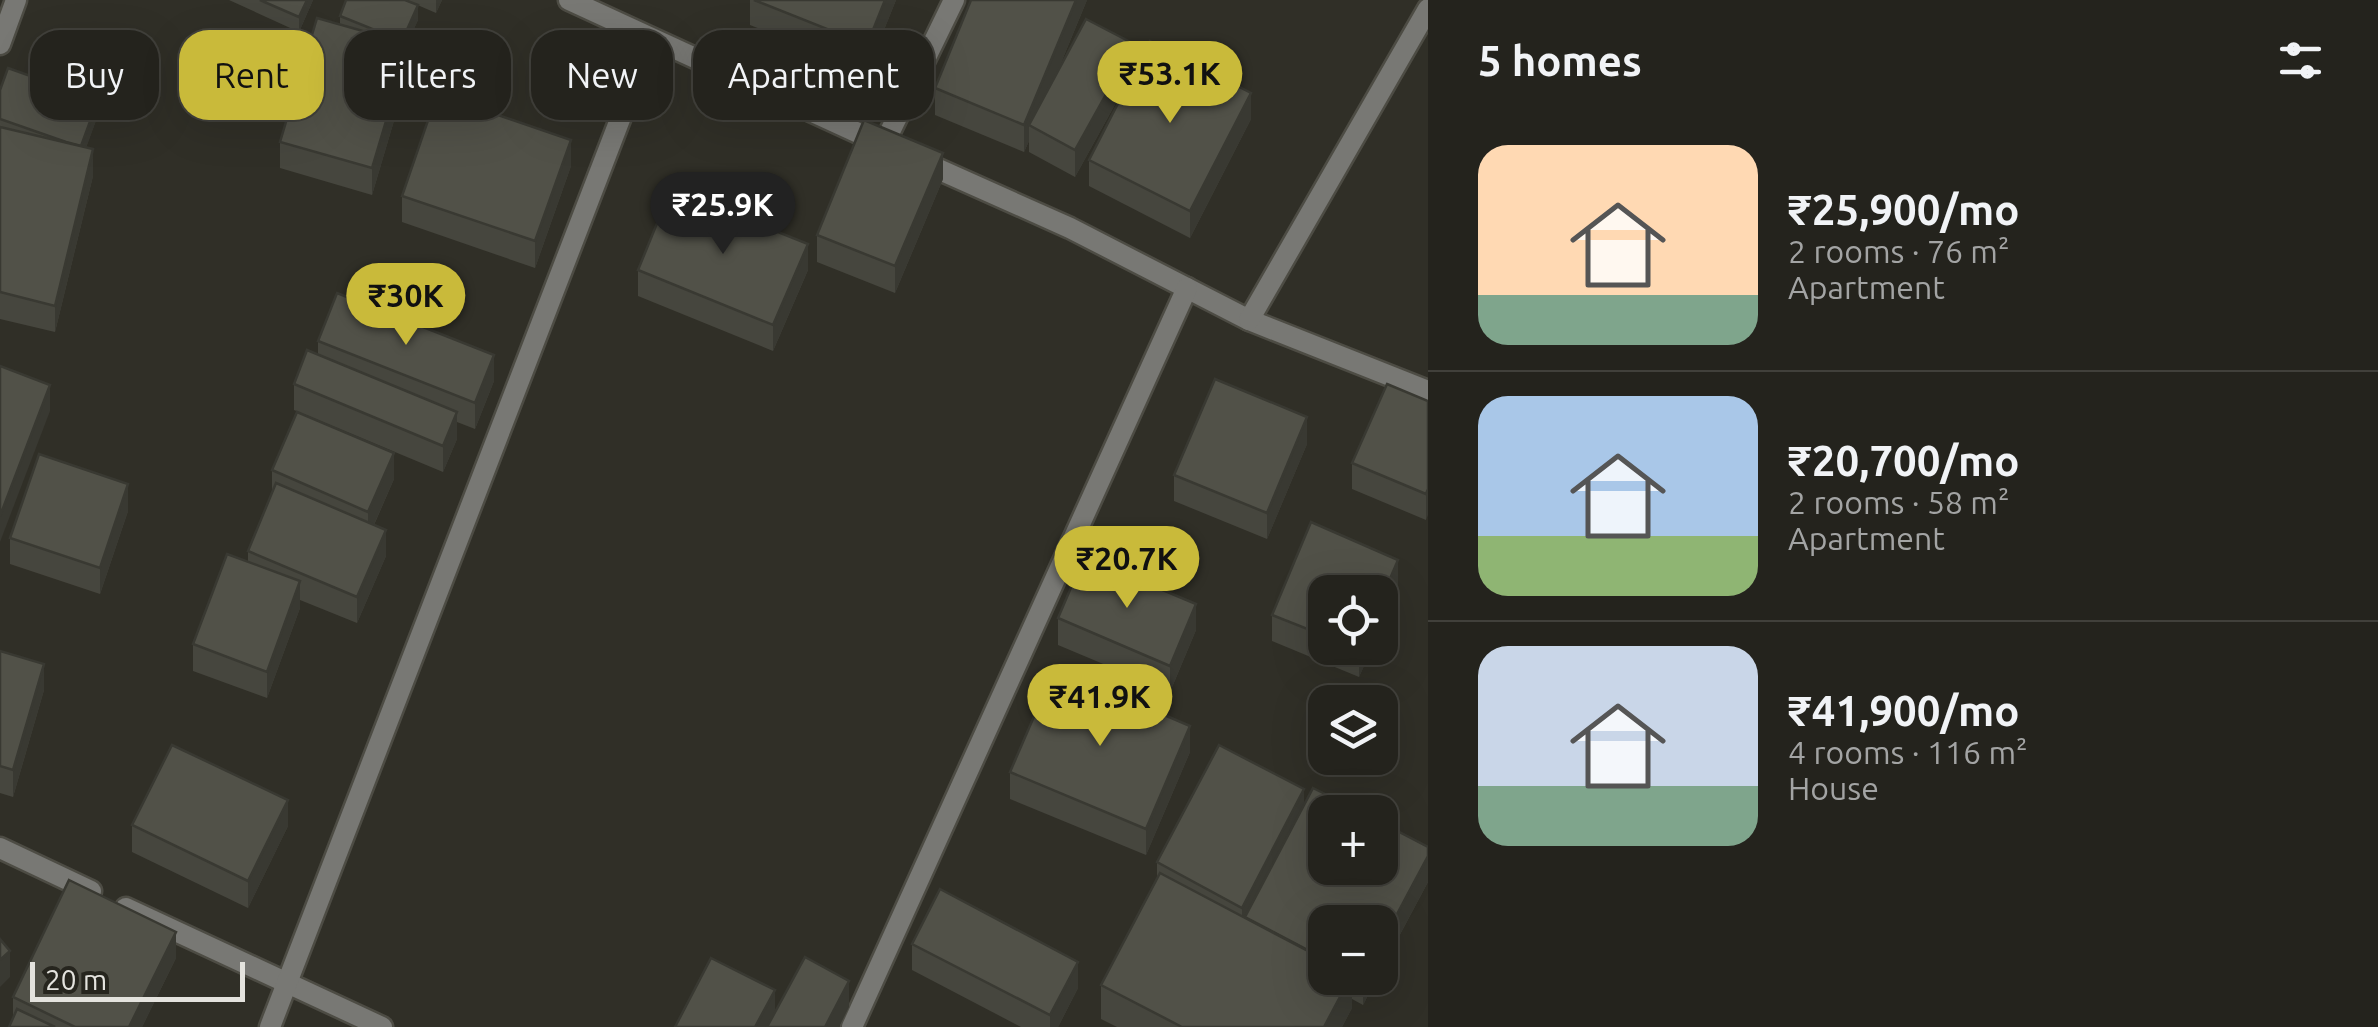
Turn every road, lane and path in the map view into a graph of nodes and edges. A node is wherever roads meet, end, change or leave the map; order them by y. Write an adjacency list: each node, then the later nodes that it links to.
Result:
1 (16, 0): 6 (street)
2 (570, 0): 5 (street)
3 (954, 0): 9 (street)
4 (1428, 9): 11 (street)
5 (633, 30)
6 (0, 44)
7 (673, 49): 9 (street)
8 (621, 120): 14 (street)
9 (884, 144): 10 (street)
10 (1186, 288): 11 (street); 17 (street)
11 (1249, 320): 12 (street)
12 (1428, 391)
13 (0, 848): 14 (street)
14 (286, 983): 15 (street); 16 (street)
15 (270, 1027)
16 (382, 1027)
17 (852, 1027)

